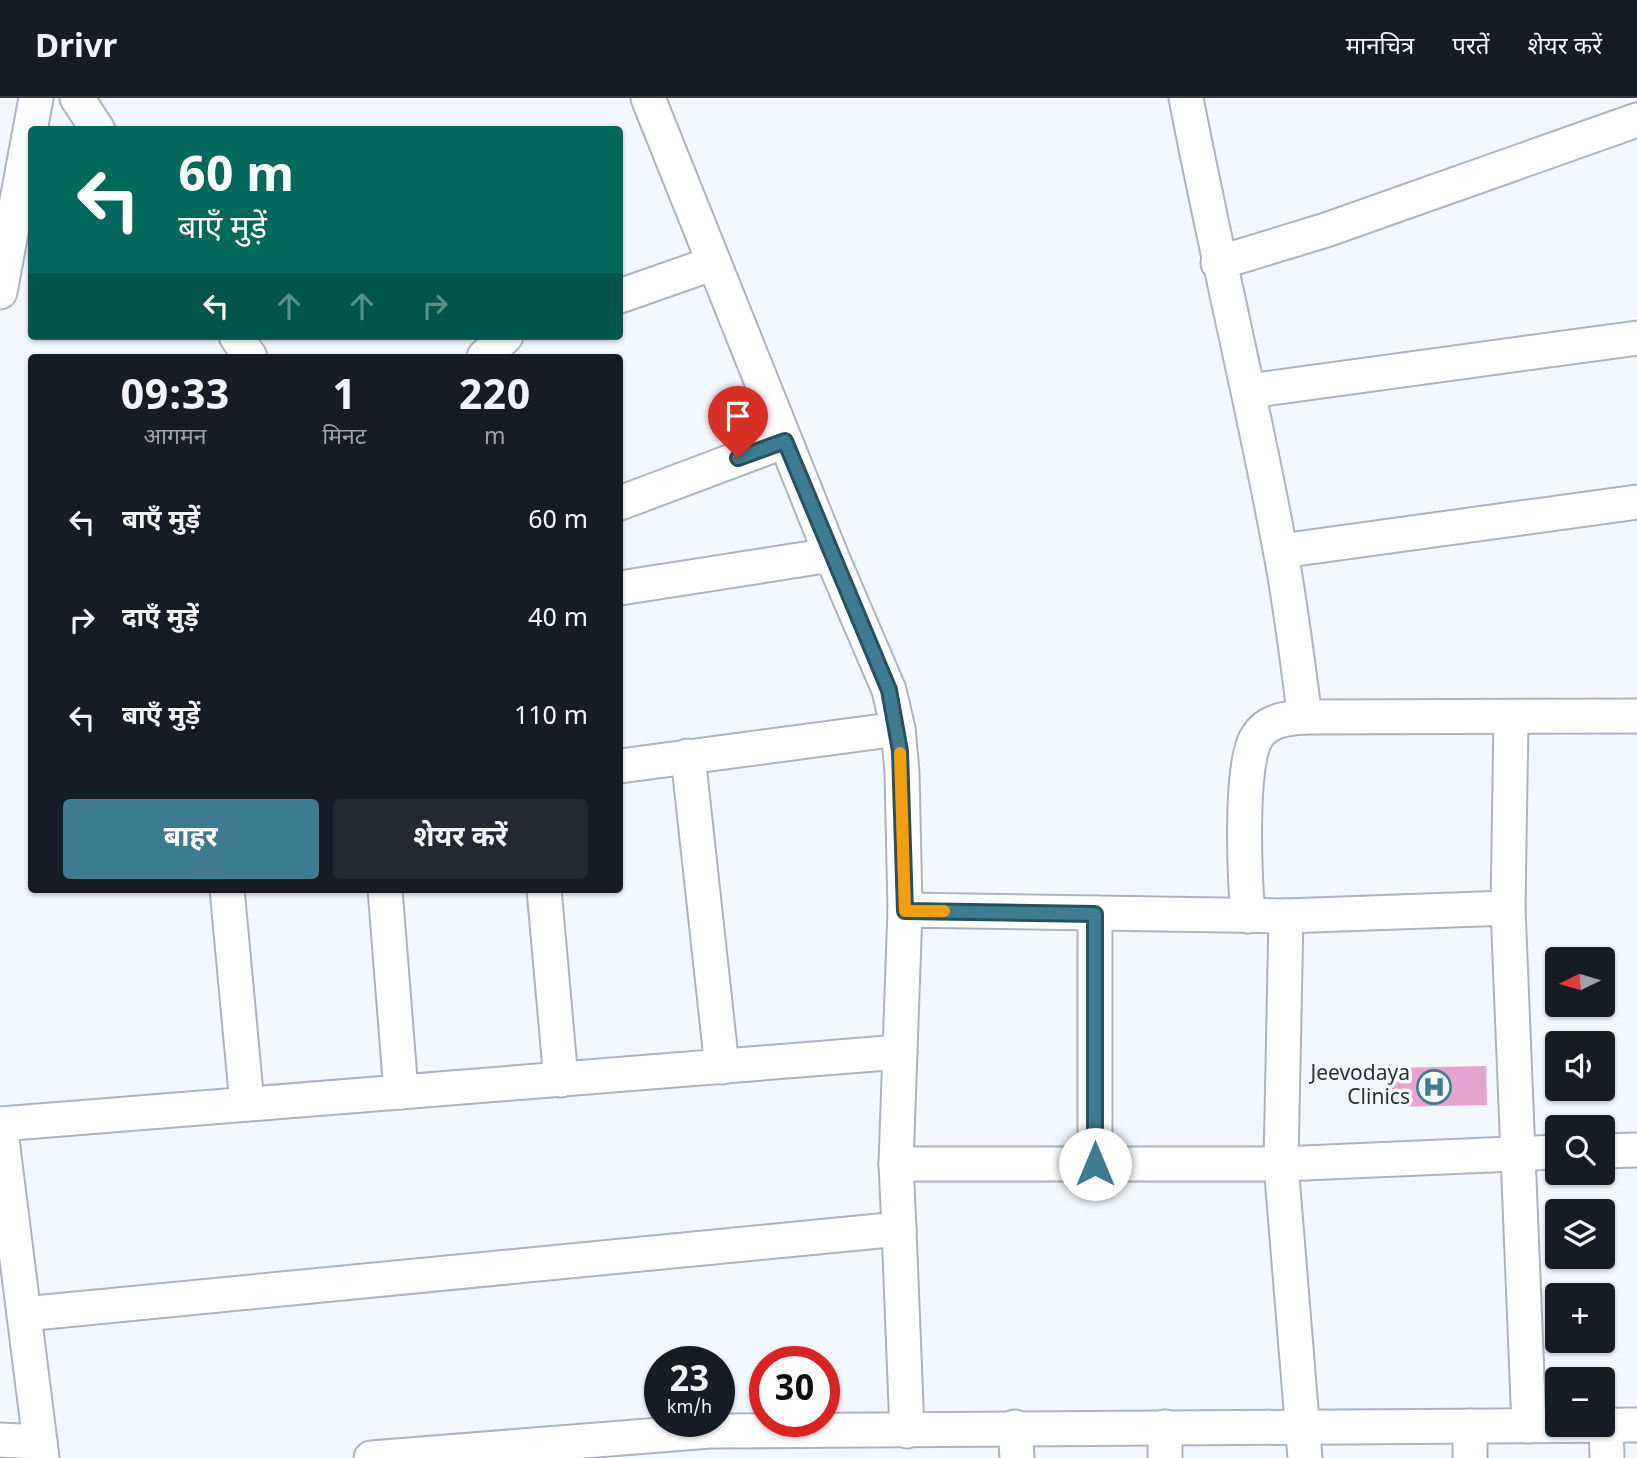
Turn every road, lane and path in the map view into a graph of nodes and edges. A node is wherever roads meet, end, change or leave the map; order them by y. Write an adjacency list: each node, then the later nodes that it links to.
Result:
1 (36, 98): 6 (street)
2 (77, 98): 7 (street)
3 (648, 98): 9 (street)
4 (1186, 98): 10 (street)
5 (1637, 120): 10 (street)
6 (31, 126)
7 (95, 126)
8 (28, 141): 11 (street)
9 (713, 263): 12 (street); 17 (street)
10 (1218, 263): 16 (street)
11 (0, 292)
12 (623, 295)
13 (1637, 338): 16 (street)
14 (502, 340): 15 (street)
15 (487, 354)
16 (1249, 391): 20 (street)
17 (785, 441): 18 (street); 21 (street)
18 (623, 502)
19 (1637, 502): 20 (street)
20 (1281, 551): 24 (street)
21 (831, 555): 22 (street); 26 (street)
22 (623, 588)
23 (1637, 716): 25 (street)
24 (1305, 717): 25 (street); 35 (street)
25 (1511, 717): 32 (street)
26 (898, 729): 27 (street); 33 (street)
27 (688, 756): 28 (street); 38 (street)
28 (623, 766)
29 (228, 893): 41 (street)
30 (385, 893): 40 (street)
31 (544, 893): 39 (street)
32 (1508, 908): 36 (street); 46 (street)
33 (905, 911): 34 (street); 37 (street)
34 (1095, 914): 35 (street); 48 (street)
35 (1248, 916): 36 (street)
36 (1286, 916): 49 (street)
37 (900, 1052): 38 (street); 47 (street)
38 (722, 1067): 39 (street)
39 (561, 1080): 40 (street)
40 (401, 1092): 41 (street)
41 (247, 1104): 42 (street)
42 (0, 1124): 51 (street)
43 (1637, 1150): 44 (street)
44 (1615, 1151)
45 (1545, 1152): 46 (street)
46 (1518, 1153): 49 (street); 53 (street)
47 (896, 1164): 48 (street); 50 (street)
48 (1095, 1164): 49 (street)
49 (1282, 1164): 57 (street)
50 (899, 1229): 51 (street); 54 (street)
51 (24, 1314): 61 (street)
52 (1621, 1425): 53 (street); 63 (street)
53 (1529, 1426): 58 (street)
54 (887, 1439): 59 (street); 60 (street)
55 (0, 1440): 61 (street)
56 (1165, 1442): 57 (street); 59 (street)
57 (1304, 1442): 58 (street)
58 (1470, 1442)
59 (1016, 1443)
60 (710, 1444): 62 (street)
61 (41, 1450)
62 (371, 1458)
63 (1607, 1458)

